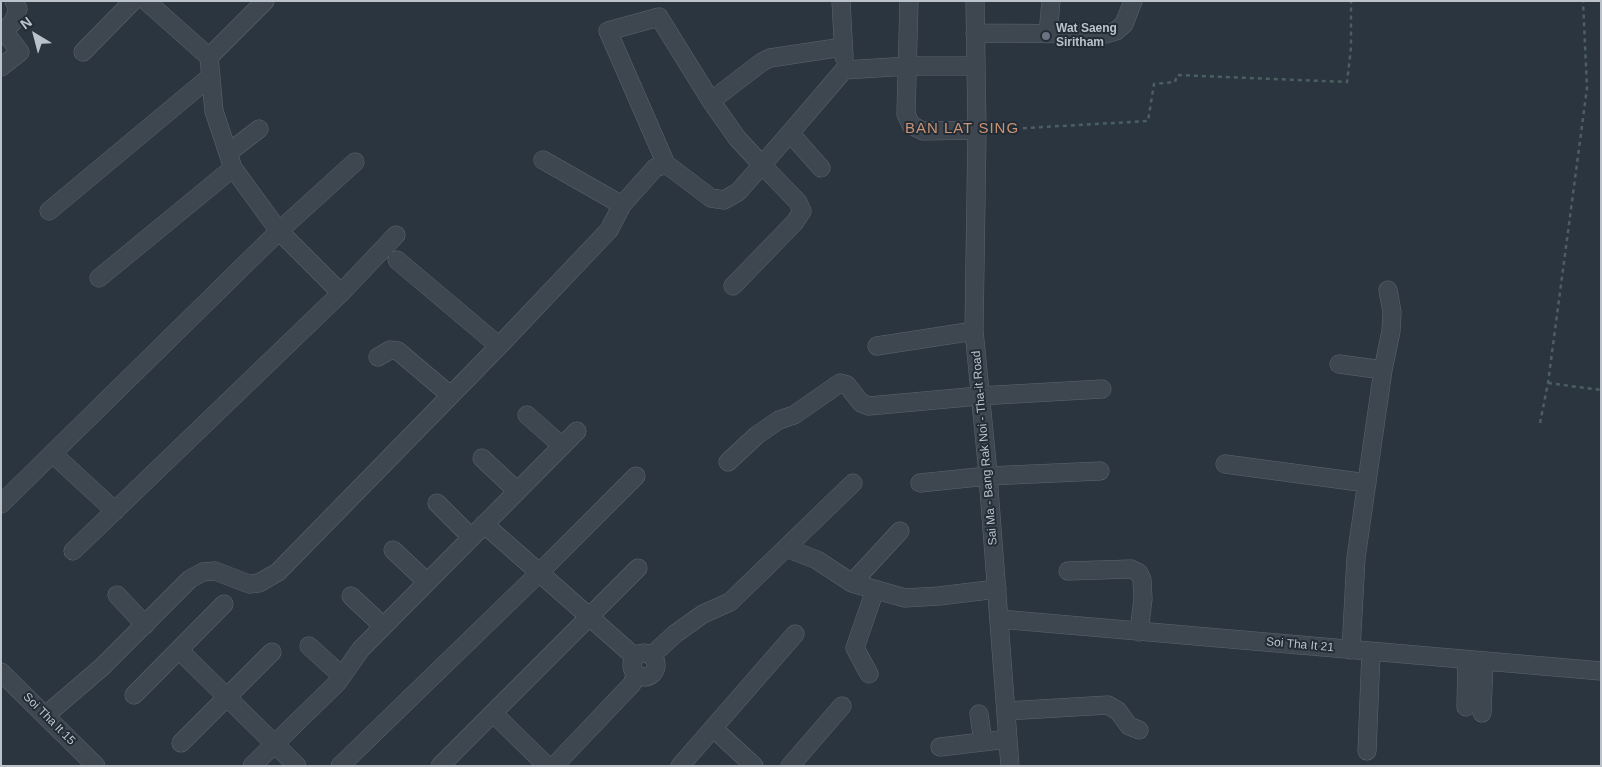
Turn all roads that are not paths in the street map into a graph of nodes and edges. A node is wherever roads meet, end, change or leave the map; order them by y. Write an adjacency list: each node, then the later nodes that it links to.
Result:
1 (14, 1): 10 (street)
2 (133, 1): 14 (street)
3 (146, 1): 15 (street)
4 (265, 1): 15 (street)
5 (841, 1): 13 (street)
6 (909, 1): 16 (street)
7 (975, 1): 11 (street, Sai Ma - Bang Rak Noi - Tha-it Road)
8 (1051, 1): 12 (street)
9 (1133, 1): 12 (street)
10 (3, 32): 18 (street)
11 (975, 33): 12 (street); 17 (street, Sai Ma - Bang Rak Noi - Tha-it Road)
12 (1048, 34)
13 (843, 47): 19 (street); 21 (street)
14 (83, 52)
15 (209, 57): 20 (street)
16 (909, 66): 17 (street); 19 (street); 23 (street)
17 (976, 66): 23 (street, Sai Ma - Bang Rak Noi - Tha-it Road)
18 (1, 67)
19 (844, 70): 24 (street)
20 (211, 76): 25 (street); 32 (street)
21 (711, 101): 28 (street); 29 (street)
22 (259, 129): 25 (street)
23 (977, 130): 40 (street, Sai Ma - Bang Rak Noi - Tha-it Road)
24 (790, 132): 29 (street); 30 (street)
25 (231, 160): 33 (street); 36 (street)
26 (543, 160): 31 (street)
27 (355, 162): 33 (street)
28 (666, 164): 29 (street); 31 (street)
29 (762, 165): 37 (street)
30 (822, 168)
31 (622, 205): 41 (street)
32 (49, 211)
33 (279, 231): 39 (street); 52 (street)
34 (396, 236): 39 (street)
35 (397, 260): 41 (street)
36 (99, 278)
37 (733, 286)
38 (1388, 290): 45 (street)
39 (341, 293): 65 (street)
40 (974, 331): 42 (street); 48 (street, Sai Ma - Bang Rak Noi - Tha-it Road)
41 (498, 346): 47 (street)
42 (877, 346)
43 (378, 357): 47 (street)
44 (1338, 364): 45 (street)
45 (1383, 370): 60 (street)
46 (1102, 389): 48 (street)
47 (450, 395): 84 (street)
48 (979, 396): 54 (street); 58 (street, Sai Ma - Bang Rak Noi - Tha-it Road)
49 (527, 414): 51 (street)
50 (577, 431): 51 (street)
51 (562, 446): 62 (street)
52 (53, 454): 64 (street); 65 (street)
53 (482, 458): 62 (street)
54 (728, 462)
55 (1225, 464): 60 (street)
56 (1100, 472): 58 (street)
57 (636, 476): 74 (street)
58 (988, 476): 59 (street); 77 (street, Sai Ma - Bang Rak Noi - Tha-it Road)
59 (920, 483)
60 (1367, 483): 90 (street)
61 (853, 484): 69 (street)
62 (517, 491): 66 (street)
63 (437, 503): 68 (street)
64 (1, 504)
65 (115, 511): 71 (street)
66 (484, 524): 68 (street); 74 (street)
67 (900, 531): 76 (street)
68 (471, 537): 75 (street)
69 (786, 548): 76 (street); 94 (street)
70 (393, 550): 75 (street)
71 (73, 552)
72 (638, 568): 82 (street)
73 (1068, 571): 86 (street)
74 (538, 574): 82 (street); 118 (street)
75 (427, 582): 85 (street)
76 (852, 583): 78 (street)
77 (997, 589): 78 (street); 83 (street, Sai Ma - Bang Rak Noi - Tha-it Road)
78 (875, 590): 97 (street)
79 (117, 595): 84 (street)
80 (350, 596): 85 (street)
81 (224, 604): 89 (street)
82 (589, 618): 94 (street); 104 (street)
83 (1000, 619): 86 (street, Soi Tha It 21); 103 (street, Sai Ma - Bang Rak Noi - Tha-it Road)
84 (145, 625): 106 (street)
85 (383, 626): 98 (street)
86 (1139, 632): 90 (street, Soi Tha It 21)
87 (795, 634): 107 (street)
88 (310, 646): 98 (street)
89 (179, 650): 99 (street); 100 (street)
90 (1351, 650): 92 (street, Soi Tha It 21)
91 (272, 652): 100 (street)
92 (1371, 652): 93 (street, Soi Tha It 21); 114 (street)
93 (1475, 661): 95 (street, Soi Tha It 21); 102 (street)
94 (641, 662): 121 (street)
95 (1601, 671)
96 (1, 672): 106 (street, Soi Tha It 15)
97 (869, 674)
98 (342, 676): 112 (street)
99 (134, 696)
100 (226, 698): 111 (street); 112 (street)
101 (842, 706): 124 (street)
102 (1474, 710)
103 (1006, 711): 108 (street); 109 (street, Sai Ma - Bang Rak Noi - Tha-it Road)
104 (494, 714): 119 (street); 120 (street)
105 (979, 714): 110 (street)
106 (46, 716): 115 (street, Soi Tha It 15)
107 (713, 728): 122 (street); 123 (street)
108 (1139, 730)
109 (1008, 739): 110 (street); 125 (street, Sai Ma - Bang Rak Noi - Tha-it Road)
110 (983, 742): 113 (street)
111 (181, 743)
112 (276, 744): 116 (street); 117 (street)
113 (940, 747)
114 (1367, 751)
115 (96, 766)
116 (252, 766)
117 (297, 766)
118 (340, 766)
119 (440, 766)
120 (547, 766)
121 (554, 766)
122 (680, 766)
123 (754, 766)
124 (790, 766)
125 (1010, 766)

